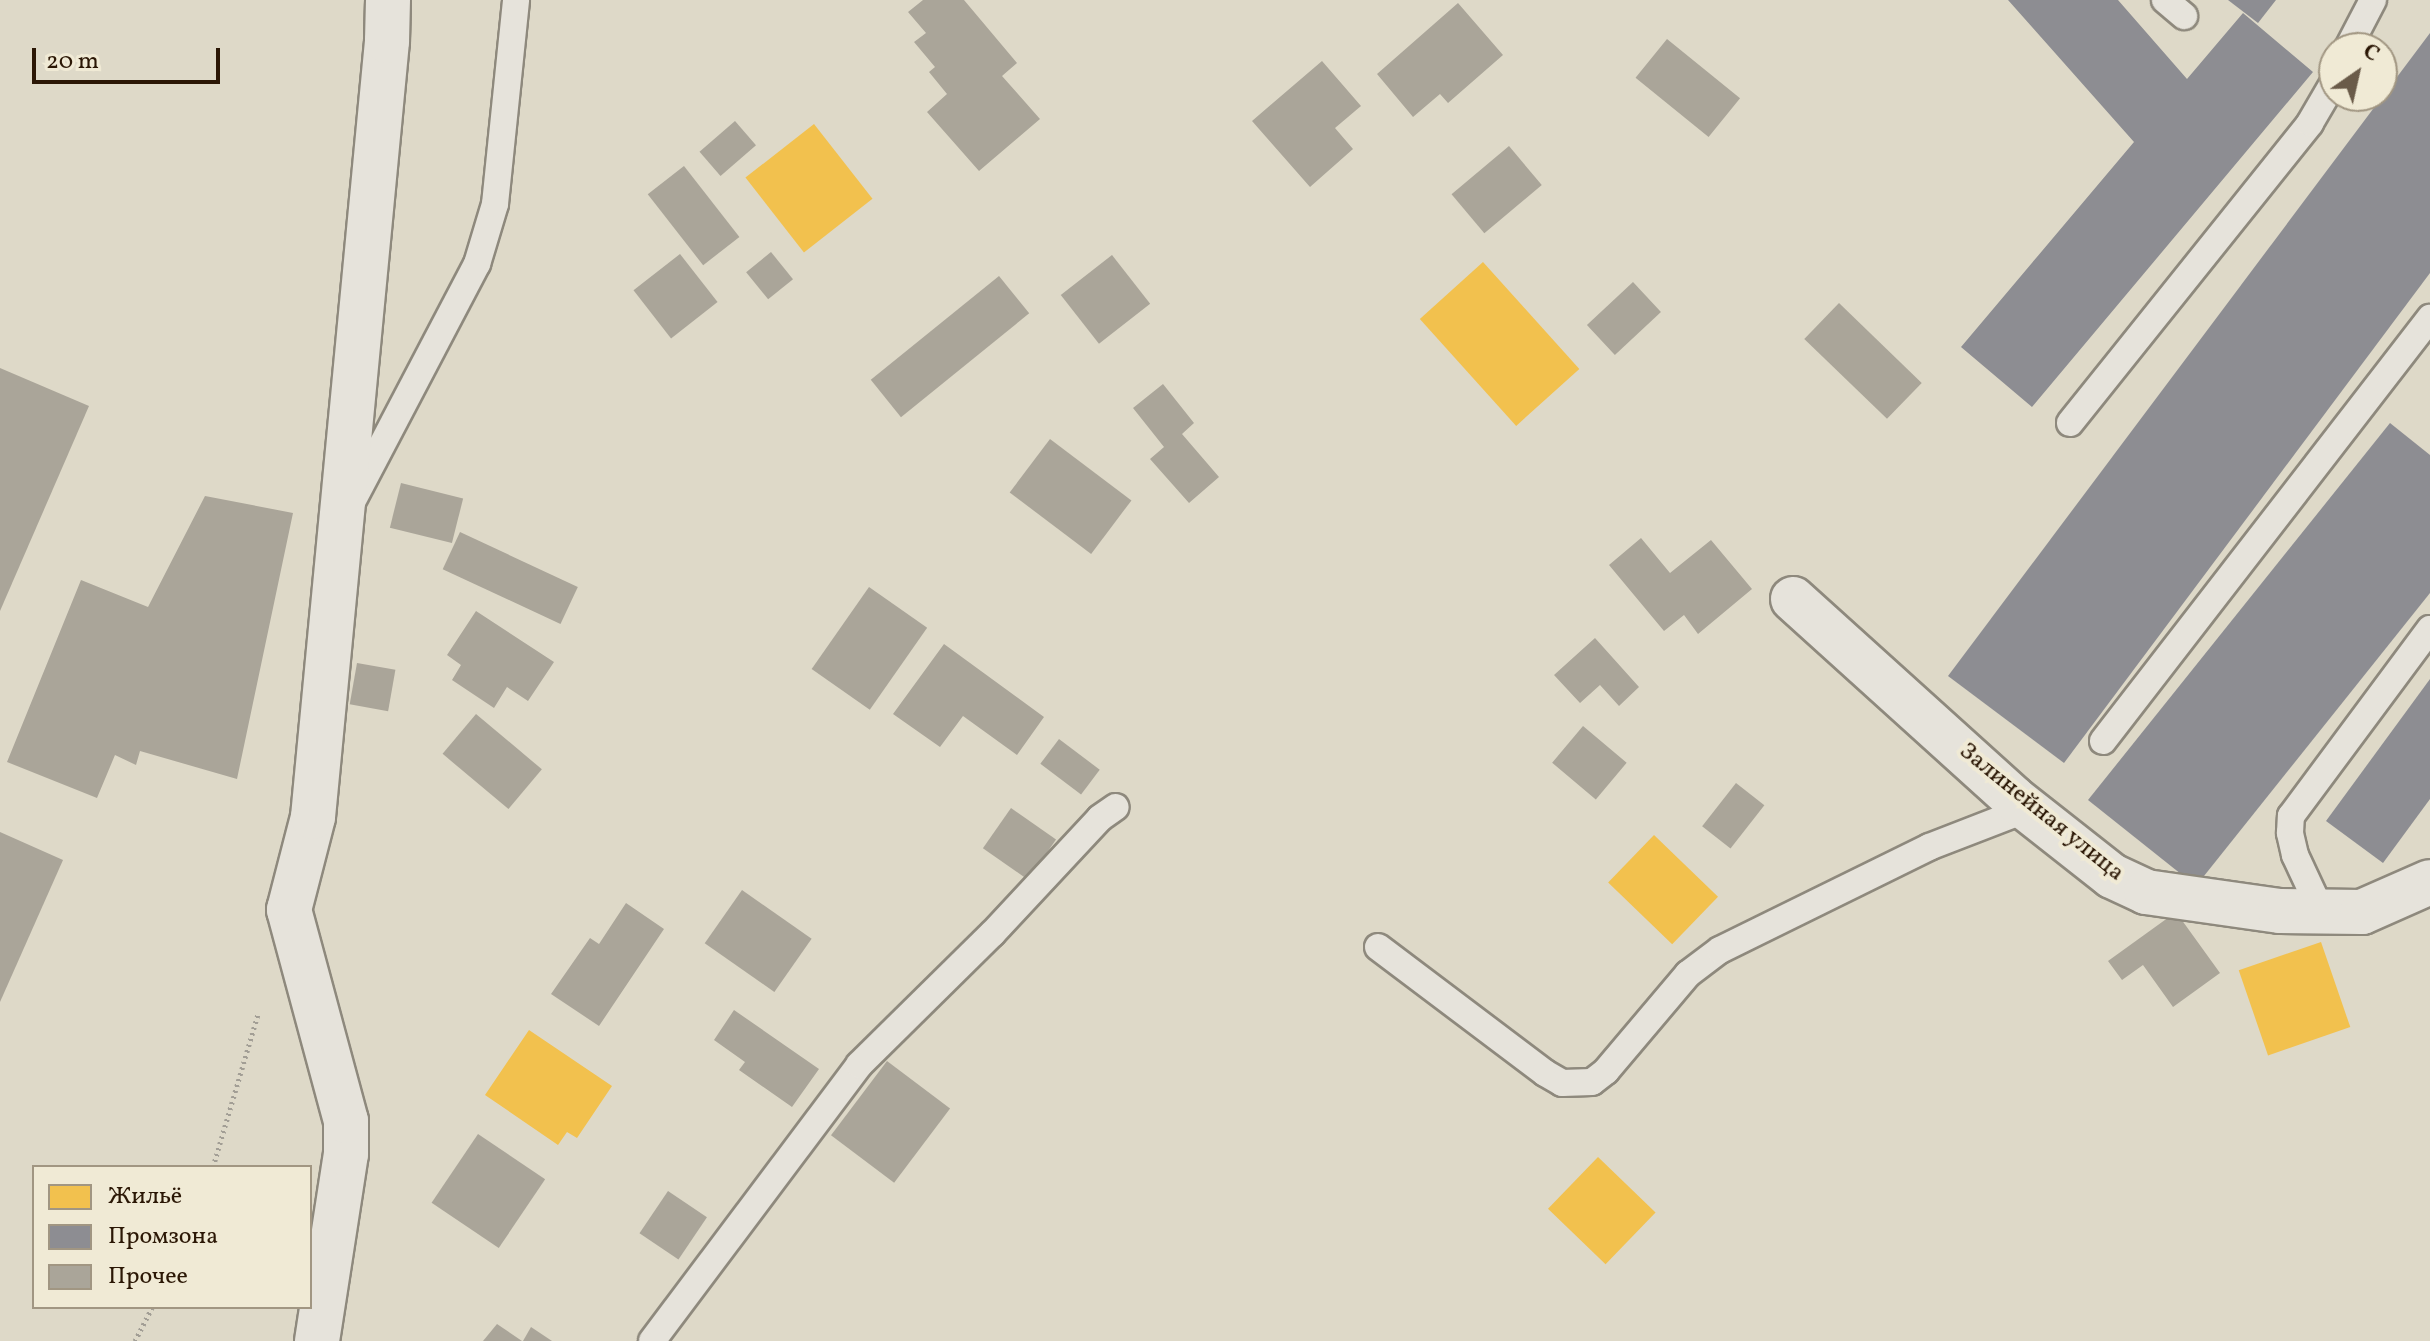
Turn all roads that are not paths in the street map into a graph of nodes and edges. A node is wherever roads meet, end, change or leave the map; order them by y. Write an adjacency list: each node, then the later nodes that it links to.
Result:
1 (388, 0): 8 (street)
2 (516, 0): 8 (lane)
3 (2373, 0): 4 (lane)
4 (2356, 32)
5 (2318, 109): 7 (lane)
6 (2430, 318): 11 (lane)
7 (2070, 423)
8 (341, 521): 17 (street)
9 (1793, 599): 13 (street, Залинейная улица)
10 (2430, 629): 15 (lane)
11 (2103, 741)
12 (1116, 807): 18 (lane)
13 (2027, 809): 15 (street, Залинейная улица); 16 (lane)
14 (2430, 882): 15 (street, Залинейная улица)
15 (2322, 913)
16 (1378, 947)
17 (317, 1341)
18 (652, 1341)

